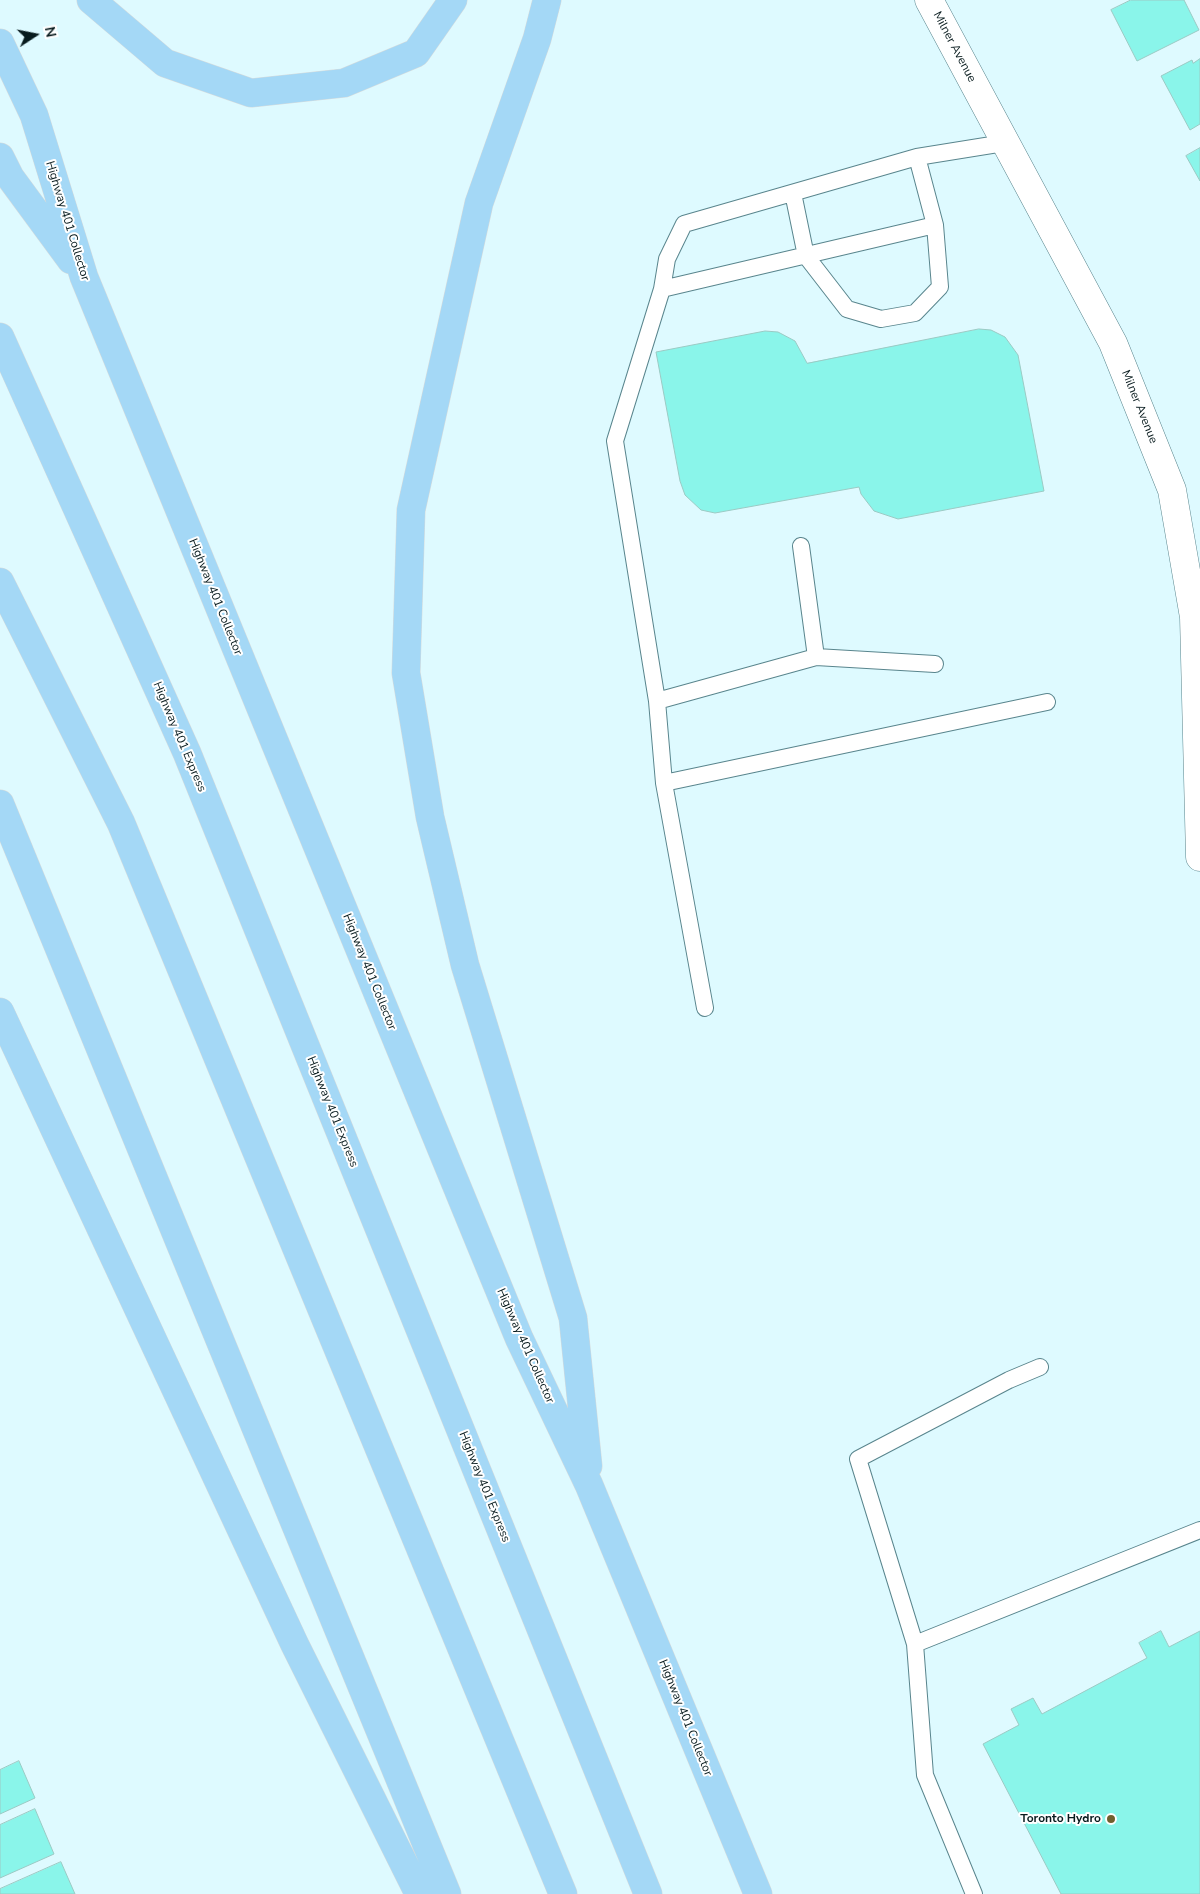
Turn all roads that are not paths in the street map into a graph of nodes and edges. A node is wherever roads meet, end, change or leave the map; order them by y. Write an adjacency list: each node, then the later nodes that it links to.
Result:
1 (91, 0): 2 (highway)
2 (453, 0)
3 (548, 0): 27 (highway)
4 (929, 0): 6 (main road, Milner Avenue)
5 (0, 42): 12 (highway, Highway 401 Collector)
6 (1004, 142): 8 (lane); 23 (main road, Milner Avenue)
7 (0, 157): 12 (highway)
8 (918, 157): 9 (lane); 10 (lane)
9 (793, 193): 11 (lane); 13 (lane)
10 (935, 225): 11 (lane); 11 (lane)
11 (806, 256): 13 (lane)
12 (84, 277): 27 (highway, Highway 401 Collector)
13 (662, 289): 19 (lane)
14 (0, 337): 33 (highway, Highway 401 Express)
15 (801, 546): 17 (lane)
16 (0, 582): 32 (highway)
17 (816, 657): 18 (lane); 19 (lane)
18 (935, 664)
19 (658, 701): 21 (lane)
20 (1047, 702): 21 (lane)
21 (664, 783): 24 (lane)
22 (0, 804): 31 (highway)
23 (1200, 857)
24 (705, 1008)
25 (0, 1012): 30 (highway)
26 (1040, 1367): 29 (lane)
27 (589, 1485): 34 (highway, Highway 401 Collector)
28 (1200, 1530): 29 (lane)
29 (915, 1644): 35 (lane)
30 (419, 1894)
31 (447, 1894)
32 (563, 1894)
33 (648, 1894)
34 (758, 1894)
35 (974, 1894)

